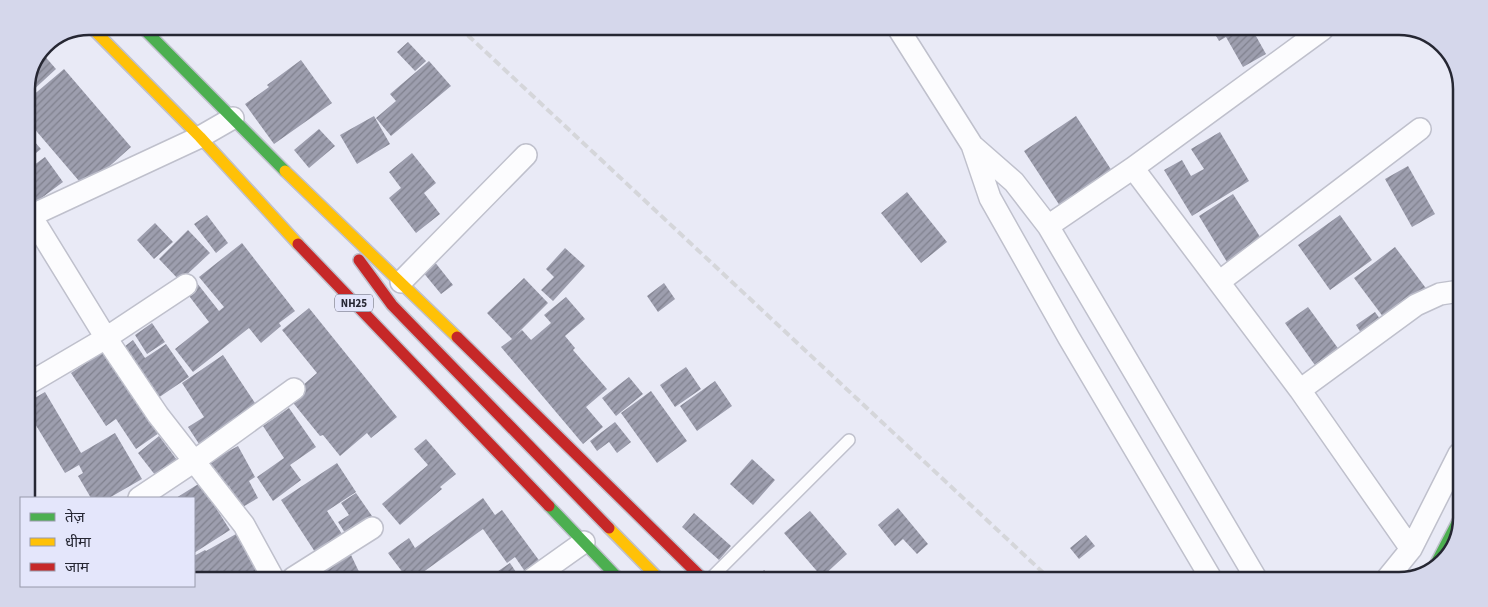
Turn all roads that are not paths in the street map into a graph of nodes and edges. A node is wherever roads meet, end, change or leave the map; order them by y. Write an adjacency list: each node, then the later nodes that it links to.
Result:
1 (99, 35): 7 (main road, NH25)
2 (150, 35): 5 (main road)
3 (902, 35): 8 (street)
4 (1315, 35): 10 (street)
5 (232, 118): 7 (street); 11 (main road)
6 (1420, 129): 18 (street)
7 (200, 137): 12 (street); 15 (main road, NH25)
8 (972, 145): 13 (street); 41 (street)
9 (526, 155): 17 (street)
10 (1133, 168): 13 (street); 18 (street)
11 (318, 204): 17 (main road); 22 (main road)
12 (35, 213)
13 (1048, 226): 42 (street)
14 (35, 227): 23 (street)
15 (312, 258): 16 (main road); 32 (main road, NH25)
16 (344, 277)
17 (401, 282): 39 (main road)
18 (1219, 282): 26 (street)
19 (186, 285): 23 (street)
20 (368, 291): 22 (main road)
21 (1453, 292): 26 (street)
22 (392, 305): 38 (main road)
23 (106, 338): 24 (street); 28 (street)
24 (35, 380)
25 (294, 389): 28 (street)
26 (1300, 390): 33 (street)
27 (849, 440): 40 (lane)
28 (193, 462): 30 (street); 34 (street)
29 (1453, 466): 33 (street)
30 (140, 497)
31 (372, 528): 35 (street)
32 (584, 542): 36 (street); 37 (main road, NH25)
33 (1411, 549): 43 (street)
34 (270, 572)
35 (302, 572)
36 (541, 572)
37 (613, 572)
38 (652, 572)
39 (696, 572)
40 (717, 572)
41 (1207, 572)
42 (1252, 572)
43 (1392, 572)

